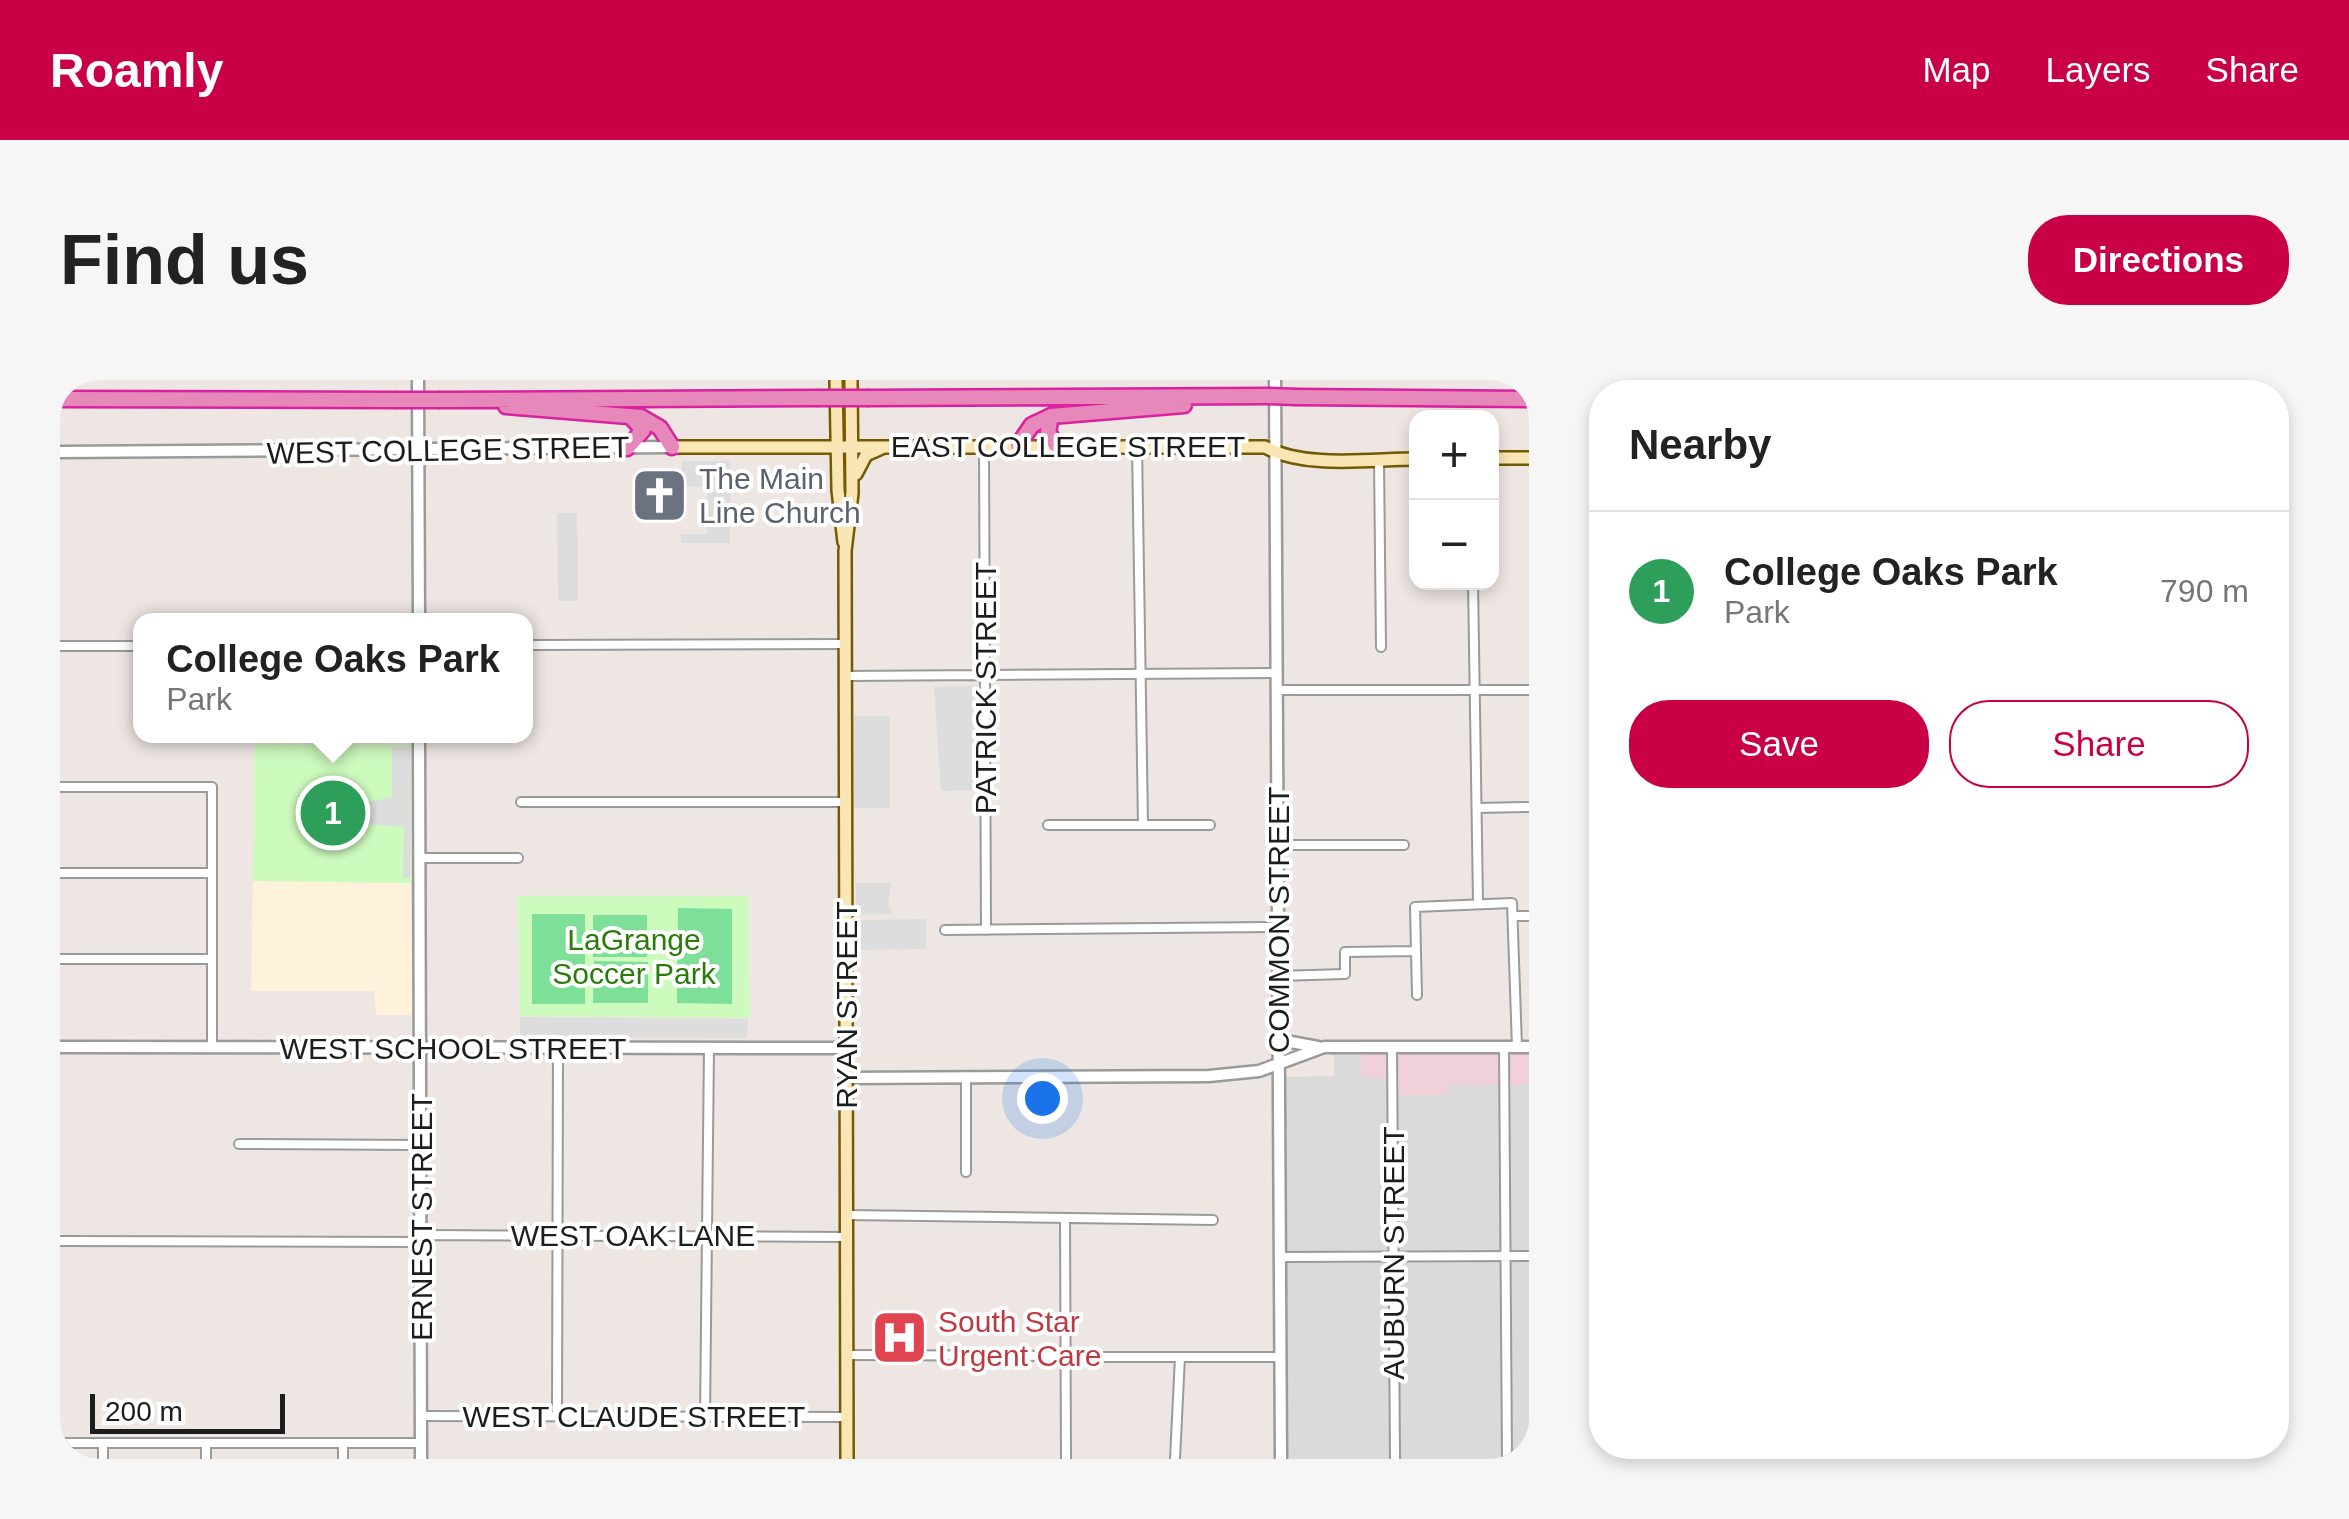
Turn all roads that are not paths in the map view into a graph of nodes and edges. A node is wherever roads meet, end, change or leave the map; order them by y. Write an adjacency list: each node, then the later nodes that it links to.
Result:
1 (418, 380): 20 (street)
2 (836, 380): 11 (main road, RYAN STREET)
3 (852, 380): 12 (main road, RYAN STREET)
4 (1275, 380): 22 (street, COMMON STREET)
5 (1250, 396): 7 (highway, bridge); 8 (highway, bridge); 10 (highway)
6 (60, 399): 8 (highway, bridge)
7 (1529, 399)
8 (448, 400): 9 (highway)
9 (630, 416): 18 (highway); 19 (highway)
10 (1052, 416): 15 (highway); 16 (highway)
11 (837, 445): 12 (main road, EAST COLLEGE STREET); 18 (main road, WEST COLLEGE STREET); 28 (main road, RYAN STREET)
12 (852, 445): 13 (main road, EAST COLLEGE STREET); 27 (main road, RYAN STREET)
13 (889, 445): 14 (main road, EAST COLLEGE STREET); 27 (main road)
14 (984, 445): 15 (main road, EAST COLLEGE STREET); 39 (street, PATRICK STREET)
15 (1018, 445): 16 (main road, EAST COLLEGE STREET)
16 (1056, 445): 17 (main road, EAST COLLEGE STREET)
17 (1137, 445): 22 (main road, EAST COLLEGE STREET); 37 (street)
18 (672, 447): 19 (street, WEST COLLEGE STREET)
19 (627, 448): 20 (street, WEST COLLEGE STREET)
20 (418, 451): 21 (street, WEST COLLEGE STREET); 30 (street)
21 (60, 452)
22 (1276, 453): 25 (main road, EAST COLLEGE STREET); 36 (street, COMMON STREET)
23 (1499, 458): 24 (main road)
24 (1529, 458)
25 (1379, 459): 26 (main road, EAST COLLEGE STREET); 35 (street)
26 (1409, 459)
27 (852, 493): 28 (main road, RYAN STREET)
28 (845, 551): 31 (main road, RYAN STREET)
29 (1473, 590): 40 (street)
30 (419, 613)
31 (846, 644): 32 (street); 38 (main road, RYAN STREET)
32 (533, 645)
33 (60, 646): 34 (street)
34 (133, 646)
35 (1381, 647)
36 (1277, 673): 37 (street); 41 (street, COMMON STREET)
37 (1140, 675): 39 (street); 50 (street)
38 (846, 676): 39 (street); 46 (main road, RYAN STREET)
39 (985, 676): 63 (street, PATRICK STREET)
40 (1476, 689): 41 (street); 42 (street); 47 (street)
41 (1277, 690): 52 (street, COMMON STREET)
42 (1529, 690)
43 (420, 743): 54 (street, ERNEST STREET)
44 (60, 787): 57 (street)
45 (521, 802): 46 (street)
46 (846, 802): 77 (main road, RYAN STREET)
47 (1476, 808): 48 (street); 58 (street)
48 (1529, 808)
49 (1048, 825): 50 (street)
50 (1144, 825): 51 (street)
51 (1210, 825)
52 (1278, 845): 53 (street); 61 (street, COMMON STREET)
53 (1404, 845)
54 (420, 858): 55 (street); 74 (street, ERNEST STREET)
55 (518, 858)
56 (60, 873): 57 (street)
57 (212, 873): 66 (street)
58 (1478, 902): 59 (street); 64 (street)
59 (1513, 916): 60 (street); 72 (street)
60 (1529, 916)
61 (1278, 927): 63 (street); 67 (street, COMMON STREET)
62 (945, 930): 63 (street)
63 (986, 930)
64 (1416, 951): 67 (street); 68 (street)
65 (60, 959): 66 (street)
66 (212, 959): 73 (street)
67 (1278, 976): 69 (street, COMMON STREET)
68 (1417, 995)
69 (1280, 1040): 71 (street); 79 (street, COMMON STREET)
70 (60, 1047): 73 (street, WEST SCHOOL STREET)
71 (1324, 1047): 78 (street); 79 (street)
72 (1517, 1047): 78 (street); 95 (street)
73 (212, 1048): 74 (street, WEST SCHOOL STREET)
74 (420, 1048): 75 (street, WEST SCHOOL STREET); 85 (street, ERNEST STREET)
75 (558, 1048): 76 (street, WEST SCHOOL STREET); 90 (street)
76 (710, 1048): 77 (street, WEST SCHOOL STREET); 91 (street)
77 (846, 1048): 82 (main road, RYAN STREET)
78 (1392, 1048): 97 (street, AUBURN STREET)
79 (1279, 1065): 80 (street); 83 (street, COMMON STREET)
80 (1209, 1076): 81 (street); 83 (street)
81 (966, 1077): 82 (street); 86 (street)
82 (846, 1078): 87 (main road, RYAN STREET)
83 (1278, 1081): 98 (street, COMMON STREET)
84 (239, 1144): 85 (street)
85 (420, 1145): 93 (street, ERNEST STREET)
86 (966, 1172)
87 (847, 1215): 88 (street); 92 (main road, RYAN STREET)
88 (1065, 1218): 89 (street); 100 (street)
89 (1213, 1220)
90 (558, 1235): 91 (street, WEST OAK LANE); 93 (street, WEST OAK LANE); 104 (street)
91 (708, 1235): 92 (street, WEST OAK LANE); 106 (street)
92 (847, 1237): 99 (main road, RYAN STREET)
93 (420, 1238): 94 (street, WEST OAK LANE); 103 (street, ERNEST STREET)
94 (60, 1242)
95 (1506, 1256): 96 (street); 97 (street); 121 (street)
96 (1529, 1256)
97 (1394, 1257): 98 (street); 120 (street, AUBURN STREET)
98 (1280, 1258): 102 (street, COMMON STREET)
99 (847, 1355): 100 (street); 105 (main road, RYAN STREET)
100 (1066, 1356): 101 (street); 117 (street)
101 (1180, 1356): 102 (street); 118 (street)
102 (1280, 1357): 119 (street, COMMON STREET)
103 (422, 1416): 104 (street, WEST CLAUDE STREET); 111 (street, ERNEST STREET)
104 (557, 1416): 106 (street, WEST CLAUDE STREET)
105 (847, 1416): 106 (street, WEST CLAUDE STREET); 116 (main road, RYAN STREET)
106 (705, 1417)
107 (60, 1443): 108 (street, WEST CLAUDE STREET)
108 (103, 1443): 109 (street, WEST CLAUDE STREET); 112 (street)
109 (206, 1443): 110 (street, WEST CLAUDE STREET); 113 (street)
110 (343, 1443): 111 (street, WEST CLAUDE STREET); 114 (street)
111 (421, 1443): 115 (street, ERNEST STREET)
112 (103, 1459)
113 (206, 1459)
114 (343, 1459)
115 (421, 1459)
116 (847, 1459)
117 (1066, 1459)
118 (1175, 1459)
119 (1281, 1459)
120 (1395, 1459)
121 (1507, 1459)

